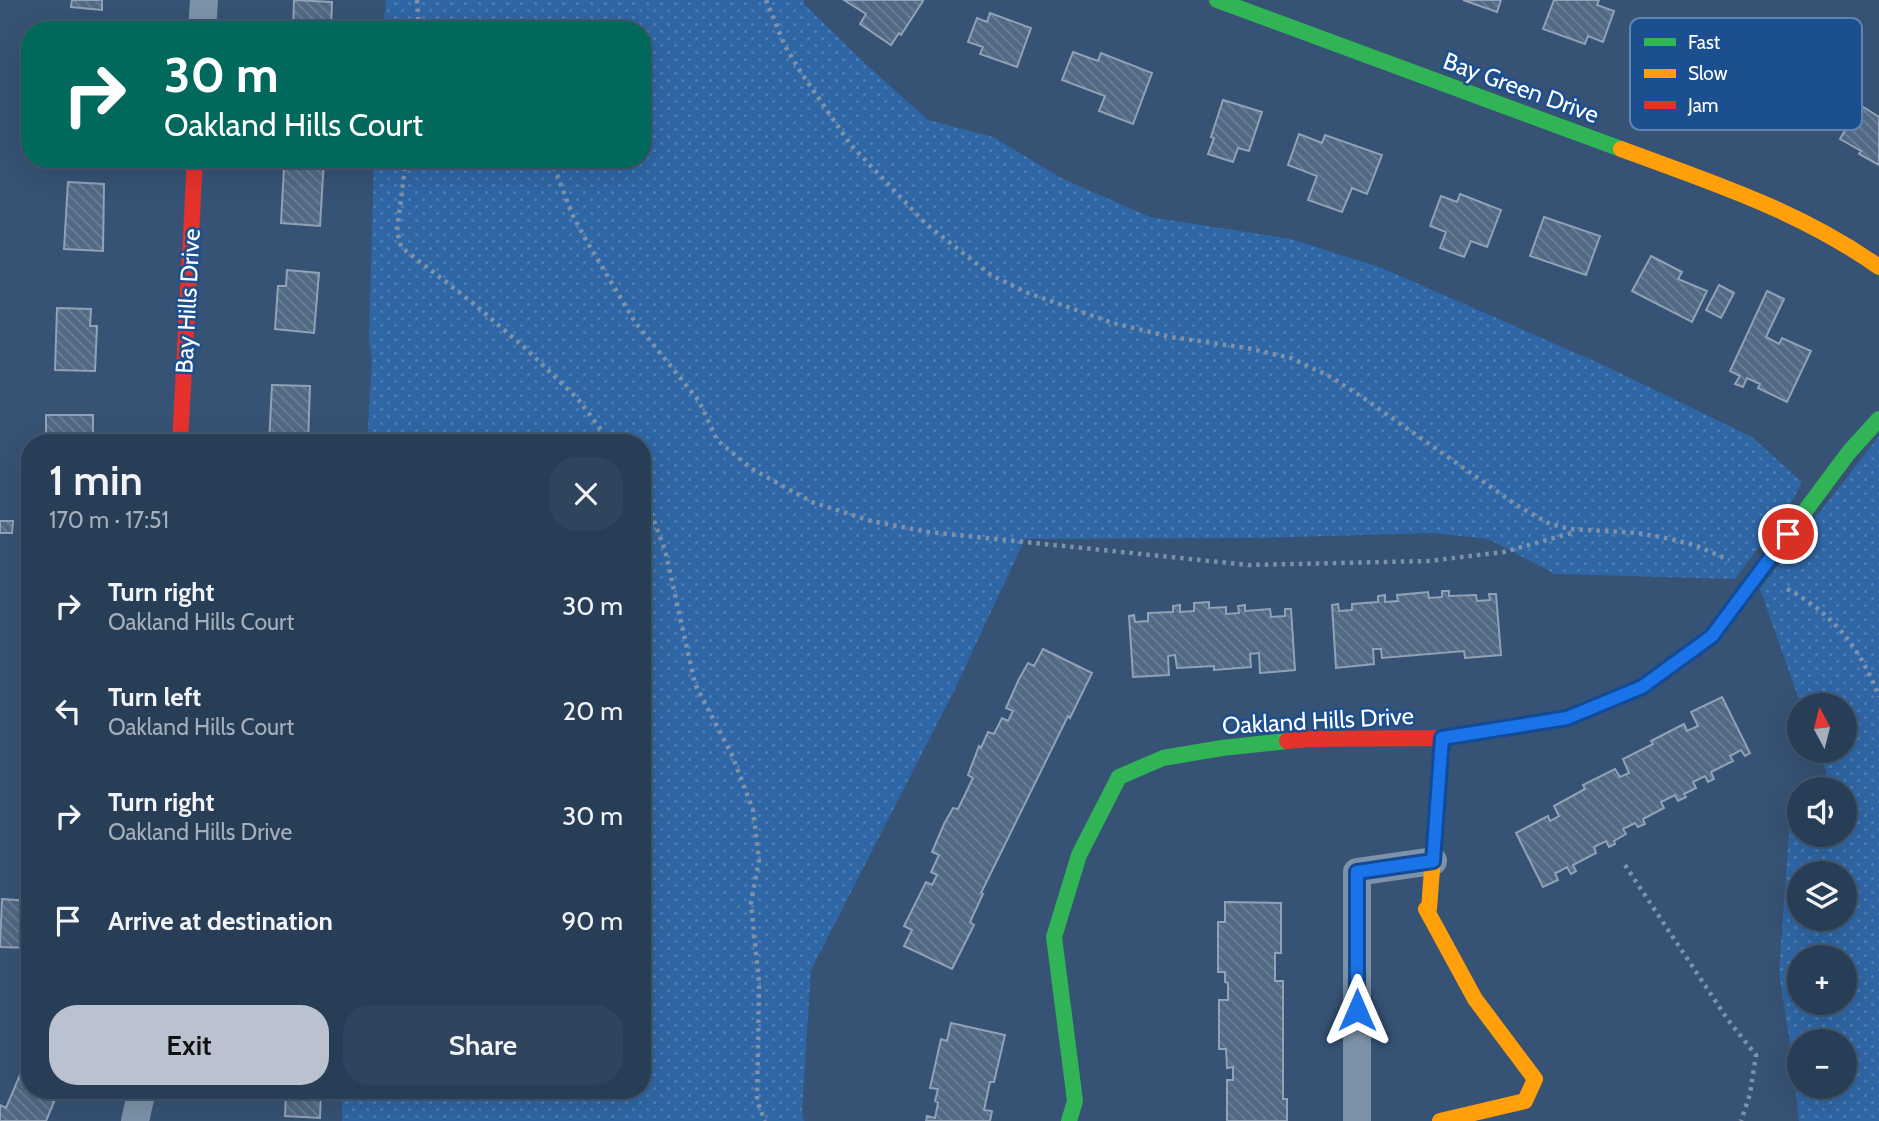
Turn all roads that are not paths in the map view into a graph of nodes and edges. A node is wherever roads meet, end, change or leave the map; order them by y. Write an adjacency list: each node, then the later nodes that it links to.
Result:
1 (204, 0): 3 (street)
2 (1217, 0): 5 (street, Bay Green Drive)
3 (203, 21)
4 (195, 168): 7 (street, Bay Hills Drive)
5 (1879, 267)
6 (1879, 419): 8 (street, Oakland Hills Drive)
7 (180, 434)
8 (1442, 738): 9 (street); 12 (street, Oakland Hills Drive)
9 (1433, 861): 13 (street); 14 (street)
10 (140, 1099): 11 (street)
11 (135, 1121)
12 (1069, 1121)
13 (1357, 1121)
14 (1440, 1121)

